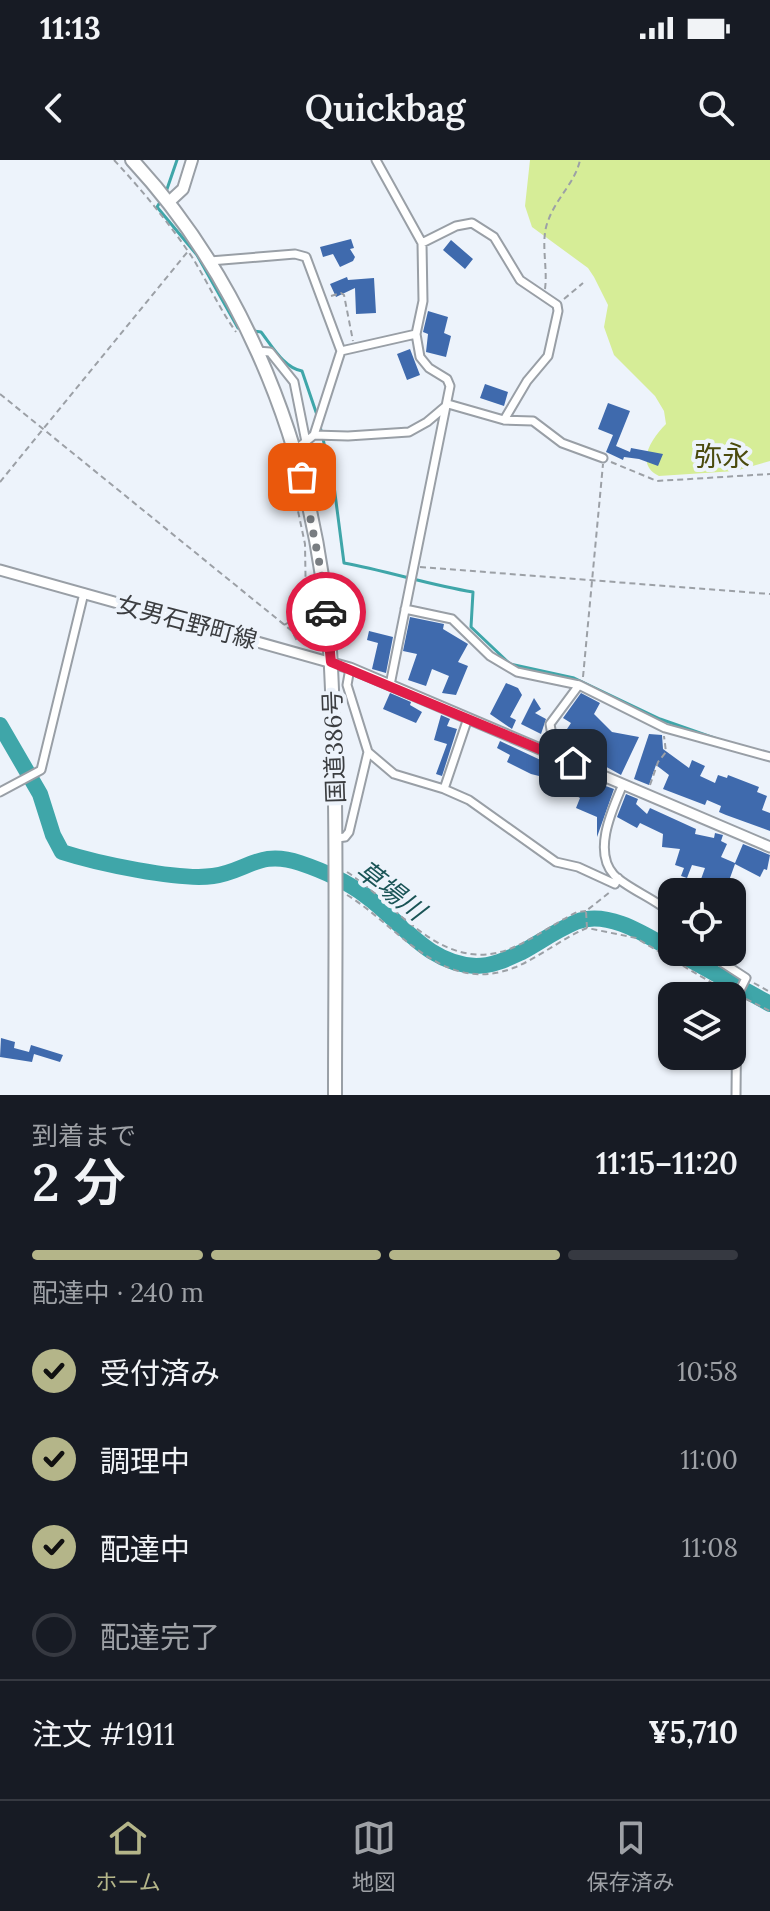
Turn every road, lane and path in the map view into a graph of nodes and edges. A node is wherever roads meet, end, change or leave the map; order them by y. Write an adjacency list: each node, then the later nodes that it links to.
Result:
1 (114, 160): 9 (path)
2 (132, 160): 6 (highway, 国道386号)
3 (192, 160): 6 (main road)
4 (376, 160): 8 (street)
5 (580, 160): 12 (path)
6 (170, 201): 7 (highway, 国道386号)
7 (199, 242): 9 (path); 10 (highway, 国道386号)
8 (422, 243): 12 (street); 15 (street)
9 (188, 251): 16 (path); 23 (path)
10 (210, 261): 13 (street); 18 (highway, 国道386号)
11 (583, 283): 14 (path)
12 (546, 298): 14 (street)
13 (322, 299): 17 (path); 19 (street)
14 (557, 305): 22 (street)
15 (416, 334): 17 (street); 21 (street)
16 (239, 337)
17 (354, 348): 19 (street)
18 (257, 351): 25 (street); 26 (highway, 国道386号)
19 (341, 351): 24 (street)
20 (0, 394): 23 (path)
21 (448, 404): 22 (street); 24 (street); 31 (street)
22 (504, 420): 27 (street)
23 (43, 429): 29 (path); 37 (path)
24 (314, 435): 25 (street)
25 (306, 442): 26 (street)
26 (294, 451): 39 (highway, 国道386号)
27 (603, 458): 28 (path); 33 (path)
28 (770, 474)
29 (0, 482)
30 (296, 500): 37 (path)
31 (413, 567): 33 (path); 36 (street)
32 (0, 570): 34 (main road, 女男石野町線)
33 (592, 580): 35 (path); 42 (path)
34 (84, 593): 38 (main road, 女男石野町線); 50 (street)
35 (770, 594)
36 (405, 609): 41 (street); 42 (street)
37 (284, 625): 38 (path)
38 (297, 652): 39 (main road, 女男石野町線)
39 (331, 662): 40 (main road, 女男石野町線); 52 (highway, 国道386号)
40 (350, 668): 41 (main road, 女男石野町線); 45 (street)
41 (390, 685): 43 (main road, 女男石野町線)
42 (579, 685): 44 (street); 46 (street)
43 (468, 718): 46 (main road, 女男石野町線); 49 (street)
44 (663, 727): 47 (street); 51 (path)
45 (368, 752): 49 (street); 52 (street)
46 (548, 752): 48 (main road, 女男石野町線)
47 (770, 757)
48 (623, 784): 51 (main road, 女男石野町線); 55 (street)
49 (444, 789): 55 (street)
50 (0, 792)
51 (646, 794): 53 (main road, 女男石野町線)
52 (337, 838): 54 (highway, 国道386号)
53 (770, 847)
54 (336, 865): 56 (highway, 国道386号); 58 (path)
55 (617, 881): 57 (street); 58 (path)
56 (335, 887): 59 (path); 68 (highway, 国道386号)
57 (658, 906)
58 (585, 912): 59 (path)
59 (587, 928): 62 (path)
60 (728, 966): 61 (street)
61 (746, 978): 63 (street); 64 (path)
62 (713, 982)
63 (744, 982)
64 (770, 992)
65 (746, 1000): 66 (path)
66 (770, 1011)
67 (736, 1070): 69 (street)
68 (335, 1095)
69 (736, 1095)

